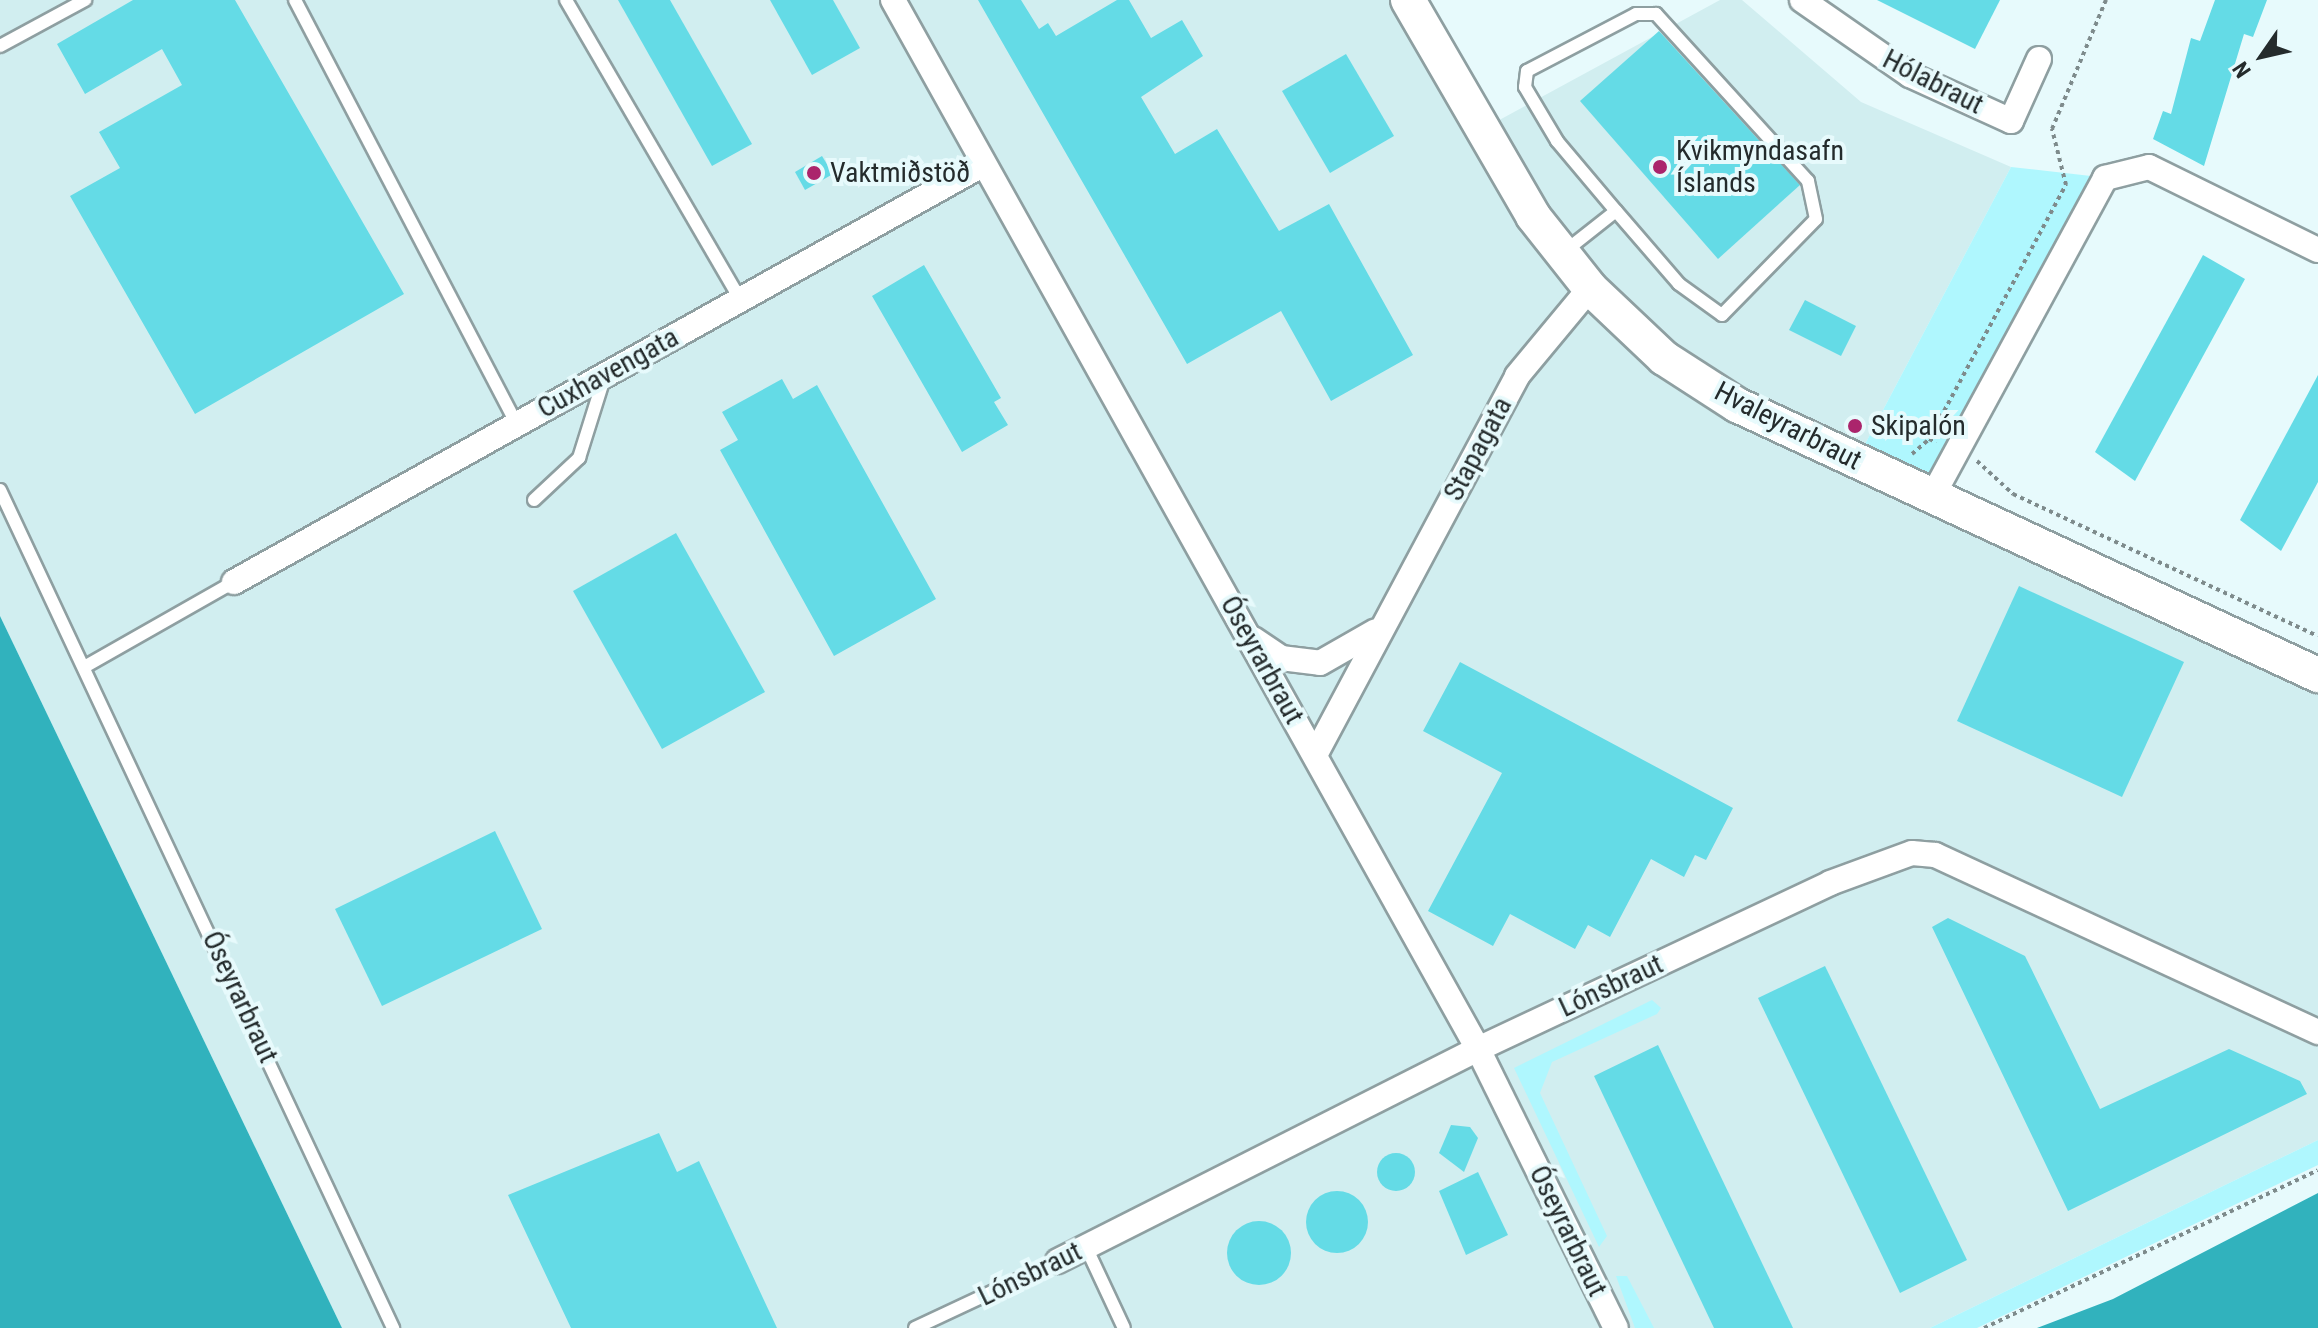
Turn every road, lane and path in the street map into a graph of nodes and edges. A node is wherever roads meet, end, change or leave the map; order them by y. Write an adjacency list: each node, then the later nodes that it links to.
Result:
1 (85, 0): 8 (lane)
2 (295, 0): 17 (lane)
3 (566, 0): 15 (lane)
4 (893, 0): 10 (street, Óseyrarbraut)
5 (1408, 0): 13 (street, Hvaleyrarbraut)
6 (1802, 0): 9 (street, Hólabraut)
7 (2106, 0): 18 (path)
8 (0, 46)
9 (2039, 59)
10 (982, 165): 15 (street, Cuxhavengata); 26 (street, Óseyrarbraut)
11 (1616, 211): 11 (lane); 13 (lane)
12 (2318, 250): 19 (street)
13 (1562, 254): 14 (street, Hvaleyrarbraut)
14 (1590, 288): 22 (street, Hvaleyrarbraut); 25 (street, Stapagata)
15 (740, 299): 16 (street, Cuxhavengata)
16 (605, 375): 17 (street, Cuxhavengata); 23 (lane)
17 (517, 424): 24 (street, Cuxhavengata)
18 (1929, 439): 19 (path); 20 (path)
19 (1957, 451): 22 (street); 27 (path)
20 (1907, 453)
21 (0, 490): 28 (lane, Óseyrarbraut)
22 (1932, 497): 29 (street, Hvaleyrarbraut)
23 (534, 500)
24 (234, 582): 28 (lane)
25 (1385, 624): 26 (street, Stapagata); 30 (street, Stapagata)
26 (1244, 628): 30 (street, Óseyrarbraut)
27 (2318, 636)
28 (86, 666): 36 (lane, Óseyrarbraut)
29 (2318, 675)
30 (1315, 755): 32 (street, Óseyrarbraut)
31 (2318, 1032): 32 (street, Lónsbraut)
32 (1478, 1049): 34 (street, Lónsbraut); 39 (street, Óseyrarbraut)
33 (2318, 1170): 40 (path)
34 (1086, 1247): 35 (street, Lónsbraut); 38 (lane)
35 (1058, 1261): 37 (lane, Lónsbraut)
36 (393, 1328)
37 (915, 1328)
38 (1124, 1328)
39 (1616, 1328)
40 (1984, 1328)

